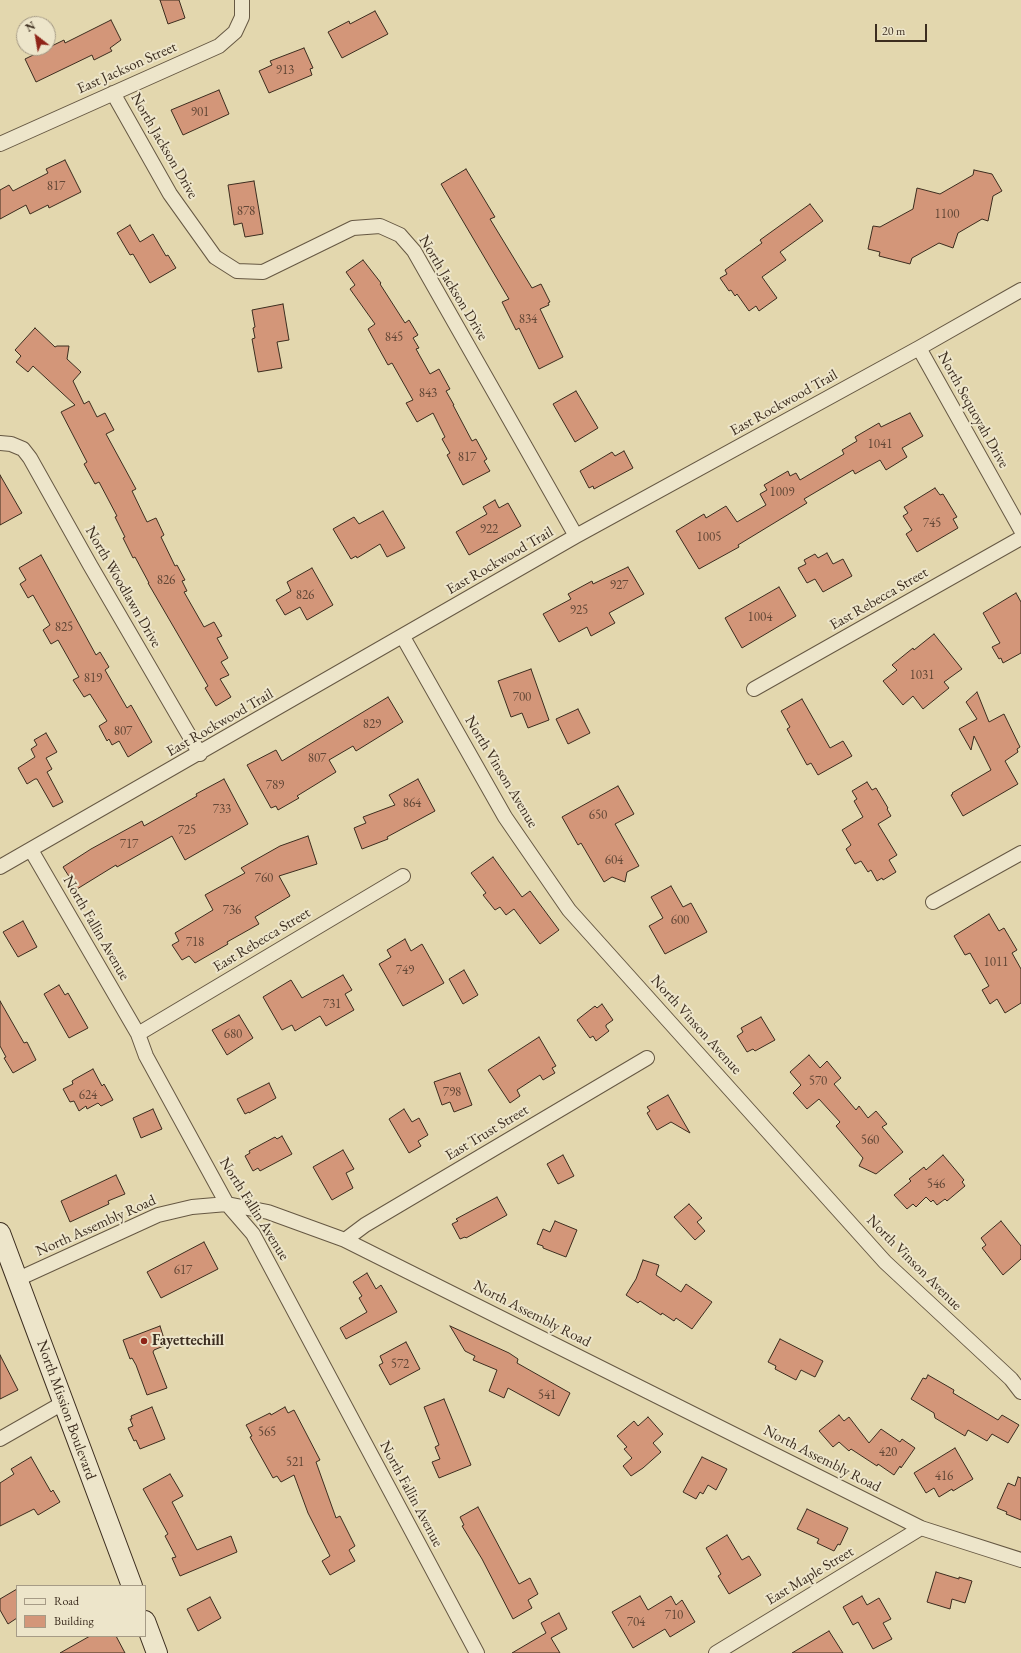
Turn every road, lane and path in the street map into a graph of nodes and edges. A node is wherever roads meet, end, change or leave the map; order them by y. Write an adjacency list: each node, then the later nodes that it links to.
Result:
1 (242, 0): 2 (street, East Jackson Street)
2 (113, 93): 3 (street, East Jackson Street); 8 (street, North Jackson Drive)
3 (0, 144)
4 (1021, 290): 5 (street, East Rockwood Trail)
5 (919, 348): 7 (street, North Sequoyah Drive); 8 (street, East Rockwood Trail)
6 (6, 443): 12 (street, North Woodlawn Drive)
7 (1021, 530)
8 (576, 536): 10 (street, East Rockwood Trail)
9 (1021, 538): 11 (street, East Rebecca Street)
10 (403, 637): 12 (street, East Rockwood Trail); 24 (street, North Vinson Avenue)
11 (754, 689)
12 (200, 754): 13 (street, East Rockwood Trail)
13 (31, 850): 15 (street, East Rockwood Trail); 18 (street, North Fallin Avenue)
14 (1021, 853): 17 (street)
15 (0, 867)
16 (403, 876): 18 (street, East Rebecca Street)
17 (933, 902)
18 (138, 1034): 20 (street, North Fallin Avenue)
19 (647, 1058): 22 (street, East Trust Street)
20 (227, 1204): 22 (street, North Assembly Road); 23 (street, North Assembly Road); 33 (street, North Fallin Avenue)
21 (0, 1233): 23 (main road, North Mission Boulevard)
22 (345, 1240): 27 (street, North Assembly Road)
23 (18, 1279): 25 (main road, North Mission Boulevard)
24 (1021, 1392)
25 (63, 1403): 26 (street); 29 (main road, North Mission Boulevard)
26 (0, 1439)
27 (922, 1528): 28 (street, North Assembly Road); 31 (street, East Maple Street)
28 (1021, 1560)
29 (132, 1585)
30 (146, 1624): 32 (main road)
31 (724, 1651)
32 (157, 1653)
33 (477, 1653)

